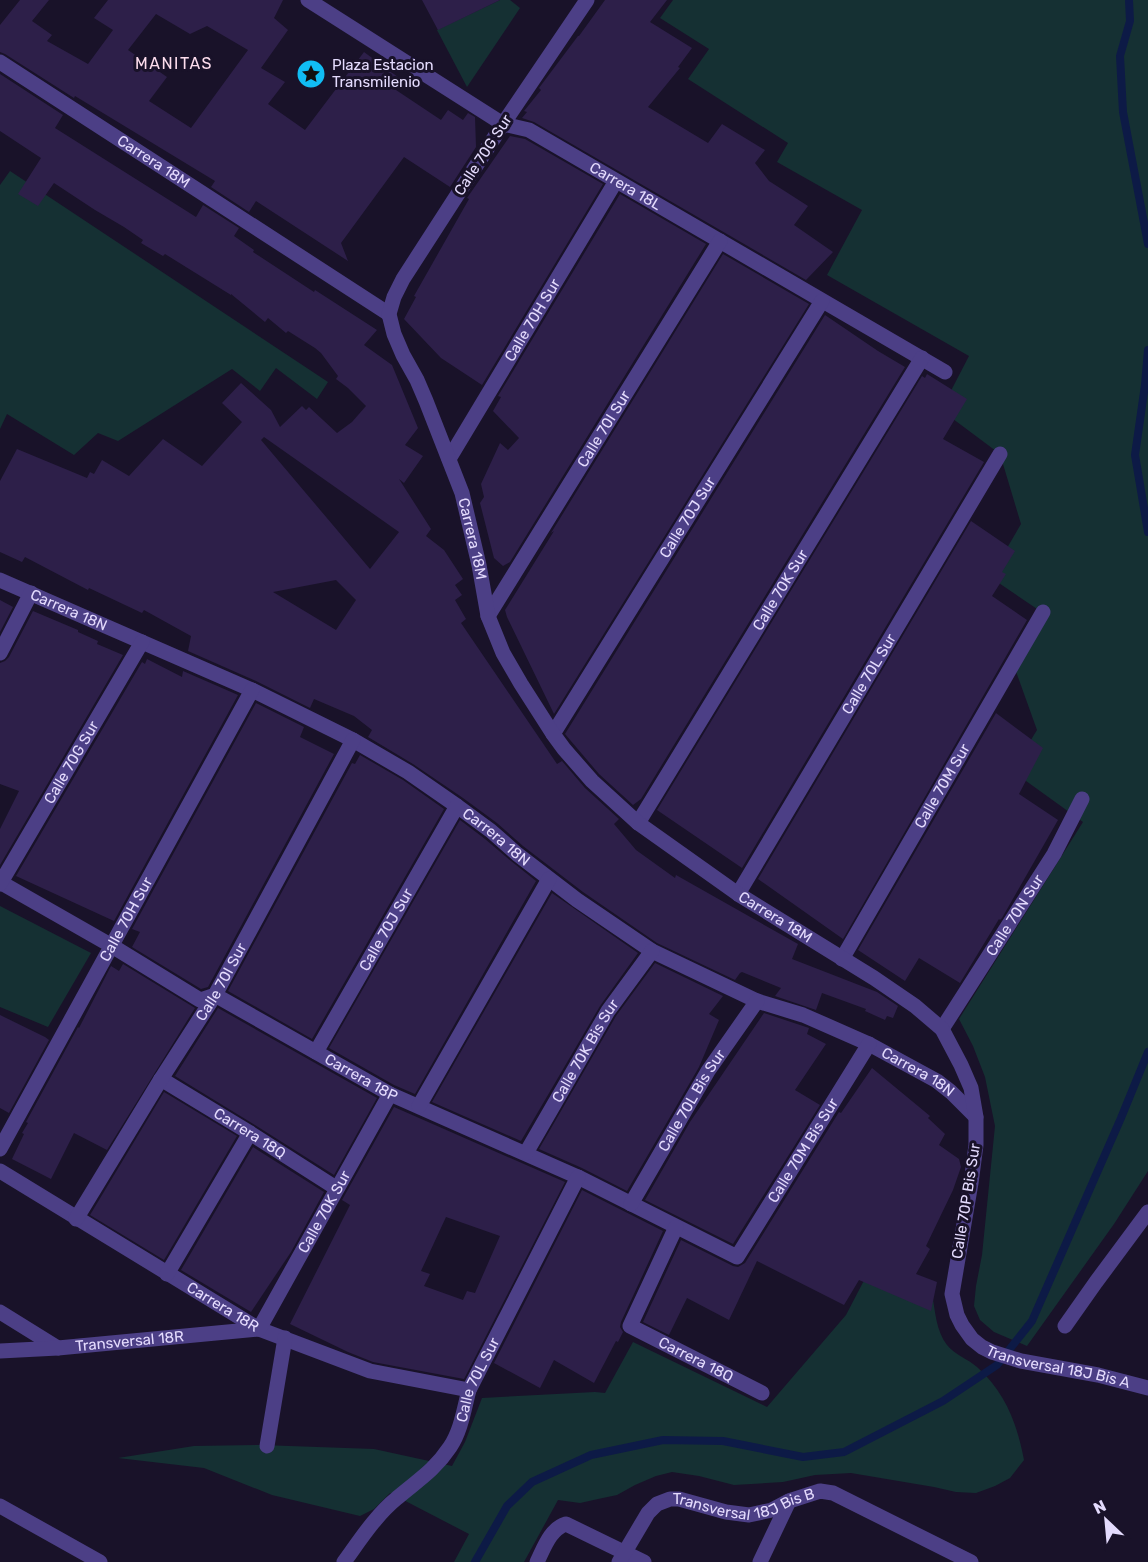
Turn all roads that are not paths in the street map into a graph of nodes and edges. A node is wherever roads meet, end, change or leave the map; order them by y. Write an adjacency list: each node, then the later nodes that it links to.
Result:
1 (308, 0): 4 (street, Carrera 18L)
2 (587, 0): 4 (street, Calle 70G Sur)
3 (0, 62): 8 (street, Carrera 18M)
4 (503, 124): 5 (street, Carrera 18L); 8 (street, Calle 70G Sur)
5 (616, 181): 6 (street, Carrera 18L); 12 (street, Calle 70H Sur)
6 (720, 241): 7 (street, Carrera 18L); 16 (street, Calle 70I Sur)
7 (822, 301): 9 (street, Carrera 18L); 20 (street, Calle 70J Sur)
8 (388, 314): 12 (street, Carrera 18M)
9 (922, 358): 10 (street, Carrera 18L); 24 (street, Calle 70K Sur)
10 (945, 372)
11 (1000, 454): 27 (street, Calle 70L Sur)
12 (449, 459): 16 (street, Carrera 18M)
13 (0, 580): 14 (street, Carrera 18N)
14 (31, 593): 17 (street, Carrera 18N); 18 (street)
15 (1043, 612): 30 (street, Calle 70M Sur)
16 (488, 616): 20 (street, Carrera 18M)
17 (142, 642): 19 (street, Carrera 18N); 26 (street, Calle 70G Sur)
18 (0, 653)
19 (252, 690): 21 (street, Carrera 18N); 28 (street, Calle 70H Sur)
20 (553, 734): 24 (street, Carrera 18M)
21 (353, 740): 23 (street, Carrera 18N); 31 (street, Calle 70I Sur)
22 (1082, 799): 33 (street, Calle 70N Sur)
23 (456, 806): 25 (street, Carrera 18N); 35 (street, Calle 70J Sur)
24 (638, 823): 27 (street, Carrera 18M)
25 (549, 879): 29 (street, Carrera 18N); 38 (street)
26 (0, 883): 28 (street, Carrera 18P)
27 (738, 894): 30 (street, Carrera 18M)
28 (112, 946): 31 (street, Carrera 18P); 41 (street, Calle 70H Sur)
29 (652, 951): 32 (street, Carrera 18N); 42 (street, Calle 70K Bis Sur)
30 (842, 959): 33 (street, Carrera 18M)
31 (215, 994): 35 (street, Carrera 18P); 36 (street, Calle 70I Sur)
32 (758, 1001): 34 (street, Carrera 18N); 46 (street, Calle 70L Bis Sur)
33 (942, 1029): 39 (street, Calle 70P Bis Sur)
34 (869, 1044): 39 (street, Carrera 18N); 50 (street, Calle 70M Bis Sur)
35 (316, 1052): 37 (street, Carrera 18P)
36 (161, 1079): 40 (street, Carrera 18Q); 48 (street, Calle 70I Sur)
37 (390, 1094): 38 (street, Carrera 18P); 45 (street, Calle 70K Sur)
38 (418, 1106): 42 (street, Carrera 18P)
39 (976, 1117): 56 (street, Calle 70P Bis Sur)
40 (250, 1133): 45 (street, Carrera 18Q); 51 (street)
41 (0, 1149)
42 (526, 1153): 44 (street, Carrera 18P)
43 (0, 1172): 48 (street, Carrera 18R)
44 (578, 1177): 46 (street, Carrera 18P); 60 (street, Calle 70L Sur)
45 (336, 1188): 54 (street, Calle 70K Sur)
46 (631, 1204): 49 (street, Carrera 18P)
47 (1148, 1212): 53 (street)
48 (76, 1219): 51 (street, Carrera 18R)
49 (676, 1227): 50 (street, Carrera 18P); 61 (street, Carrera 18Q)
50 (737, 1257)
51 (167, 1274): 54 (street, Carrera 18R)
52 (0, 1312): 57 (street)
53 (1065, 1326)
54 (259, 1329): 55 (street, Carrera 18R); 57 (street, Transversal 18R)
55 (285, 1338): 60 (street, Carrera 18R); 62 (street)
56 (972, 1339): 59 (street, Transversal 18J Bis A)
57 (58, 1348): 58 (street, Transversal 18R)
58 (0, 1351)
59 (1148, 1388)
60 (469, 1390): 67 (street, Calle 70L Sur)
61 (762, 1393)
62 (267, 1446)
63 (789, 1500): 65 (street, Transversal 18J Bis B); 70 (street); 71 (street, Transversal 18J Bis B)
64 (0, 1506): 66 (street)
65 (622, 1557): 68 (street); 69 (street)
66 (100, 1562)
67 (344, 1562)
68 (537, 1562)
69 (644, 1562)
70 (760, 1562)
71 (971, 1562)

